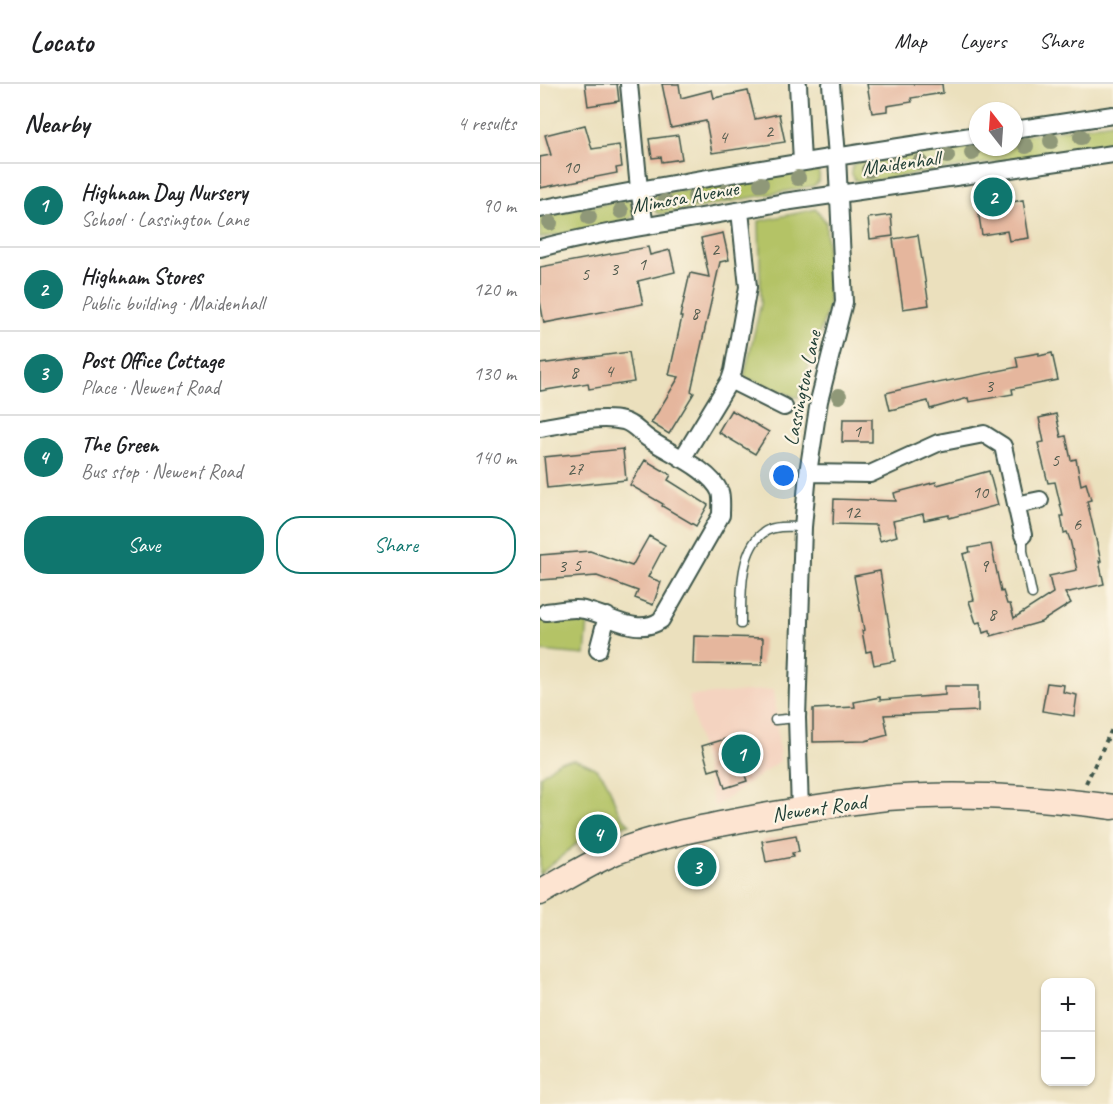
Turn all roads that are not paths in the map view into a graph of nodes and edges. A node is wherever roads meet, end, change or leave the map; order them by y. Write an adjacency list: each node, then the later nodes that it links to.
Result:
1 (629, 84): 10 (street)
2 (798, 84): 9 (street)
3 (831, 84): 8 (street, Lassington Lane)
4 (1113, 116): 5 (street)
5 (1023, 129)
6 (969, 136): 8 (street, Maidenhall)
7 (1113, 154): 11 (street, Maidenhall)
8 (837, 156): 9 (street, Mimosa Avenue); 11 (street, Lassington Lane)
9 (801, 162): 10 (street, Mimosa Avenue)
10 (639, 189): 12 (street, Mimosa Avenue); 14 (street)
11 (838, 195): 13 (street, Mimosa Avenue); 20 (street, Lassington Lane)
12 (540, 209)
13 (740, 211): 14 (street, Mimosa Avenue); 16 (street)
14 (645, 226): 15 (street, Mimosa Avenue)
15 (540, 248)
16 (730, 380): 17 (street); 19 (street)
17 (784, 407)
18 (540, 428): 19 (street)
19 (682, 459): 27 (street)
20 (808, 473): 22 (street); 23 (street, Lassington Lane)
21 (1040, 500): 22 (street)
22 (1016, 505): 24 (street)
23 (803, 527): 28 (lane); 30 (street, Lassington Lane)
24 (1023, 535): 25 (lane)
25 (1032, 594)
26 (546, 612): 27 (street)
27 (607, 616): 29 (street)
28 (741, 624)
29 (598, 650)
30 (797, 718): 31 (lane); 33 (street, Lassington Lane)
31 (775, 720)
32 (1113, 807): 33 (main road, Newent Road)
33 (800, 810): 34 (main road, Newent Road)
34 (540, 893)

